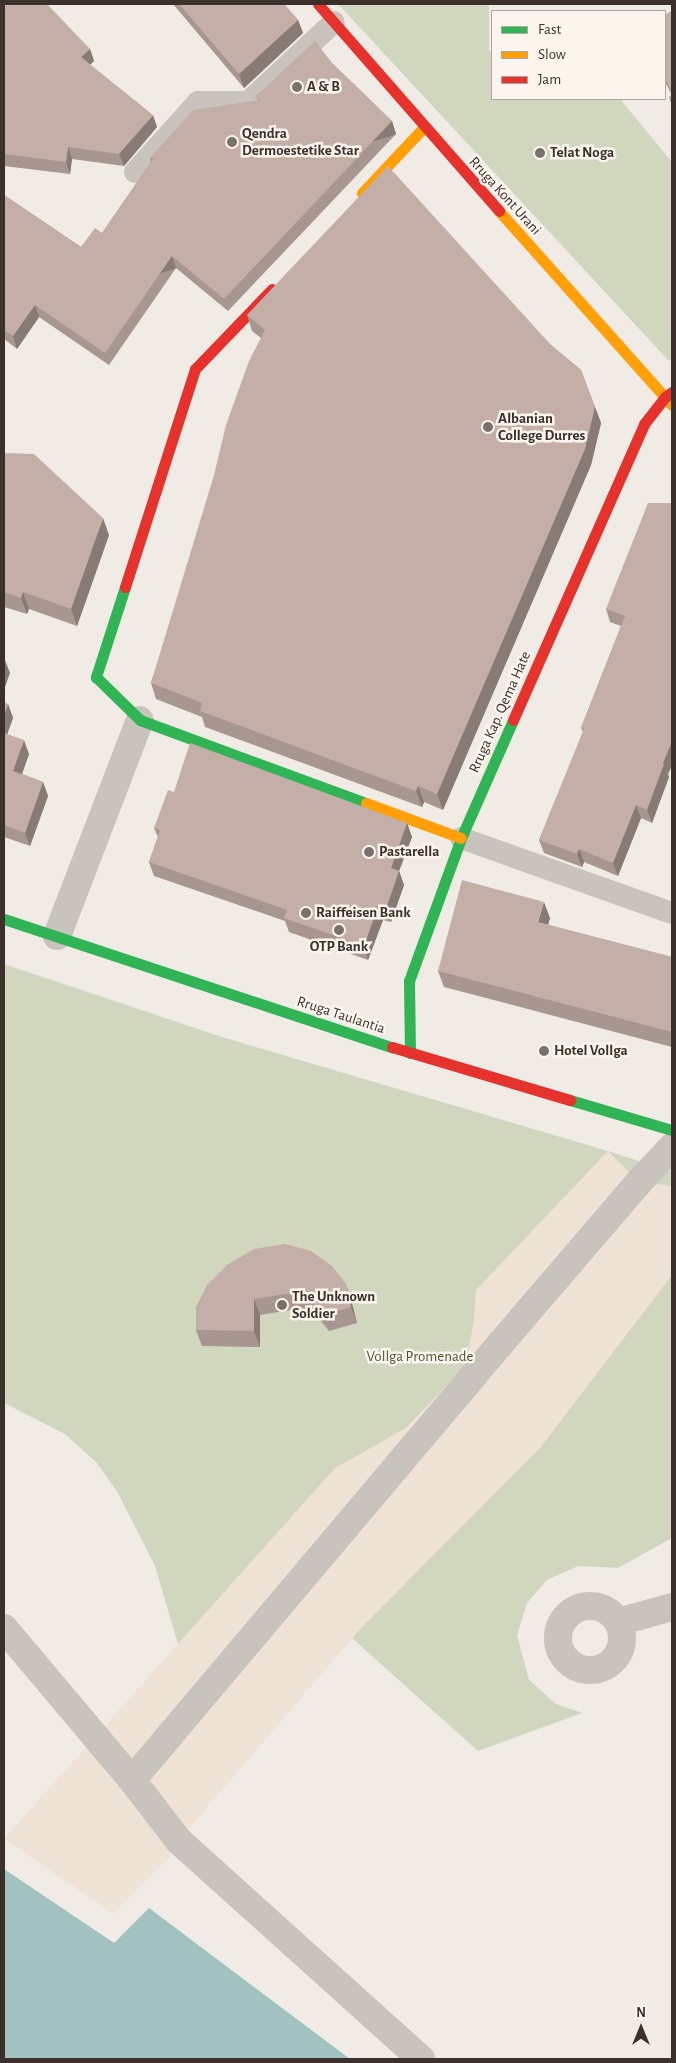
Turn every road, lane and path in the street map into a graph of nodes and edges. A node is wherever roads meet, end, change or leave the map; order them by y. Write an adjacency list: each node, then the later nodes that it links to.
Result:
1 (318, 4): 2 (street, Rruga Kont Urani)
2 (334, 22): 3 (street, Rruga Kont Urani); 4 (lane)
3 (424, 127): 5 (street); 7 (street, Rruga Kont Urani)
4 (135, 172)
5 (357, 199)
6 (282, 278): 8 (street)
7 (670, 398): 9 (street, Rruga Kap. Qema Hate)
8 (140, 720): 9 (street); 12 (street)
9 (461, 838): 10 (lane); 13 (street, Rruga Kap. Qema Hate)
10 (672, 912)
11 (4, 919): 12 (street, Rruga Taulantia)
12 (57, 936): 13 (street, Rruga Taulantia)
13 (410, 1053): 14 (street, Rruga Taulantia)
14 (672, 1130)
15 (672, 1147): 19 (street)
16 (672, 1607): 17 (street)
17 (618, 1622)
18 (4, 1628): 19 (street)
19 (132, 1780): 20 (street)
20 (421, 2059)

